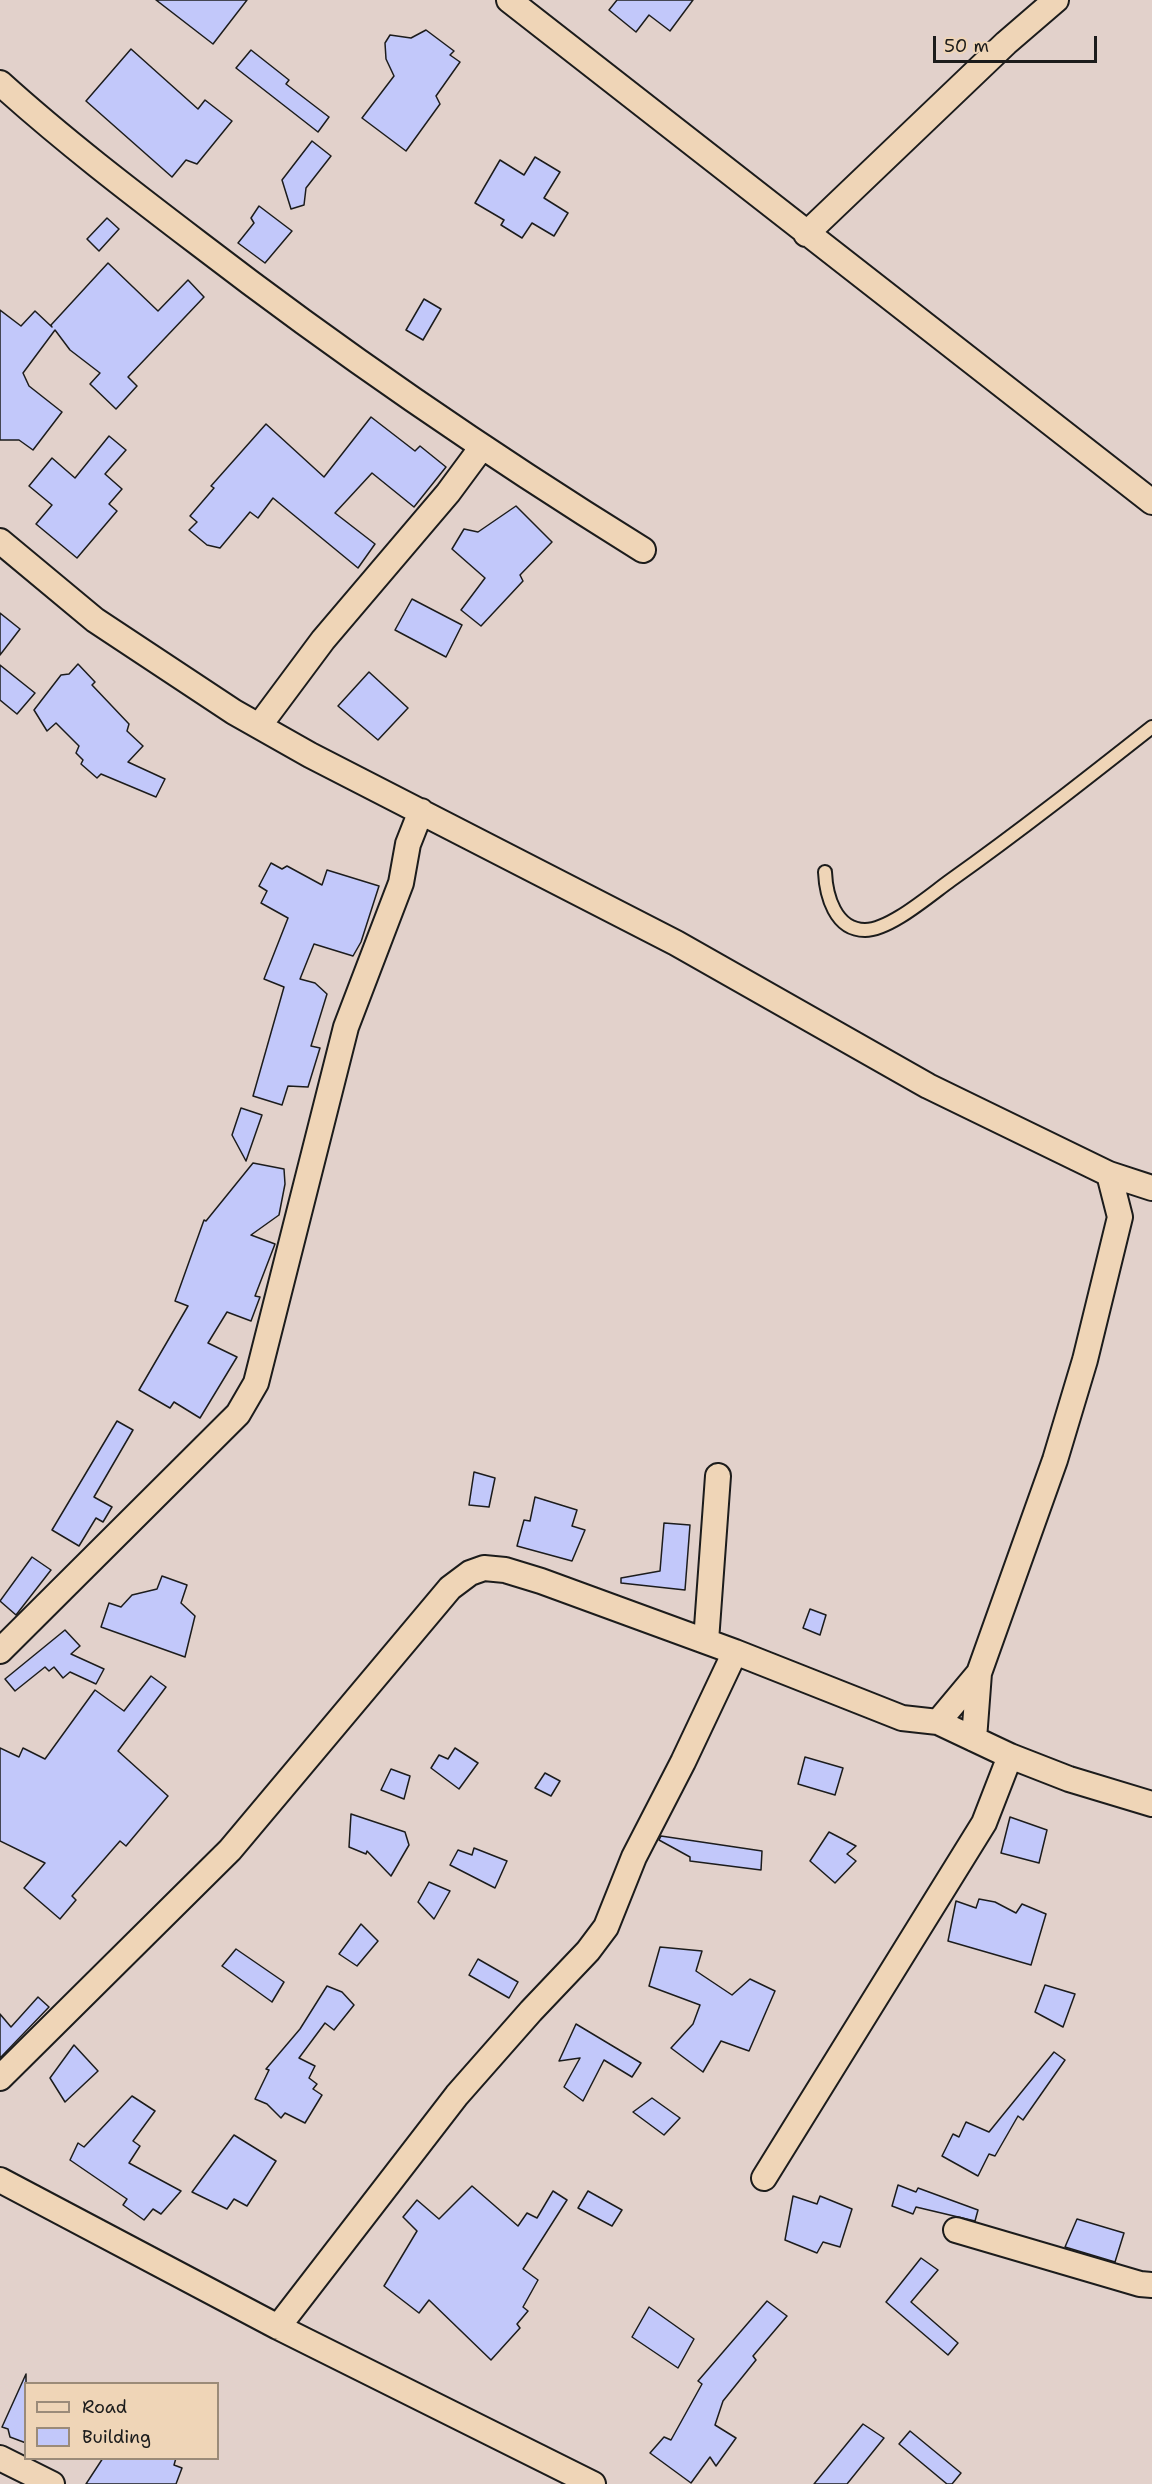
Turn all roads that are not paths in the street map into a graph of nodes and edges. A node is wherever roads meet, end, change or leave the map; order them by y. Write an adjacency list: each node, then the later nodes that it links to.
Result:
1 (1056, 0): 4 (street)
2 (512, 1): 4 (street)
3 (0, 83): 5 (street)
4 (806, 234): 6 (street)
5 (482, 447): 8 (street); 9 (street)
6 (1152, 502)
7 (0, 541): 9 (street)
8 (643, 550)
9 (259, 726): 11 (street)
10 (1152, 727): 12 (lane)
11 (421, 811): 13 (street); 19 (street)
12 (825, 872)
13 (1108, 1174): 14 (street); 16 (street)
14 (1152, 1188)
15 (1152, 1193): 16 (street)
16 (1120, 1217): 21 (street)
17 (718, 1476): 18 (street)
18 (706, 1641): 20 (street); 26 (street)
19 (0, 1651)
20 (735, 1652): 22 (street); 31 (street)
21 (979, 1672): 22 (street); 23 (street)
22 (938, 1722): 23 (street)
23 (974, 1739): 24 (street)
24 (1010, 1756): 25 (street); 27 (street)
25 (1152, 1804)
26 (0, 2078)
27 (764, 2178)
28 (0, 2180): 31 (street)
29 (956, 2230): 30 (street)
30 (1152, 2285)
31 (278, 2327): 34 (street)
32 (0, 2458): 33 (street)
33 (52, 2484)
34 (593, 2484)

